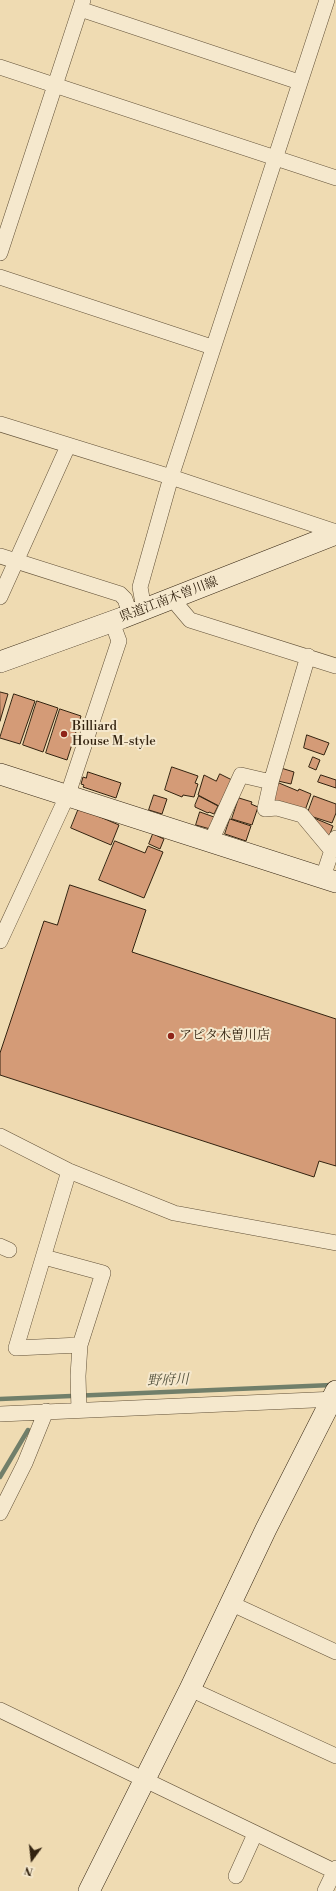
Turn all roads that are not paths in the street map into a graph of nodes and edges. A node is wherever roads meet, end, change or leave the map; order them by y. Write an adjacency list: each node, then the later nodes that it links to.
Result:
1 (327, 0): 4 (street)
2 (81, 5): 4 (street); 5 (street)
3 (0, 68): 5 (street)
4 (299, 82): 6 (street)
5 (55, 86): 6 (street); 8 (street)
6 (274, 158): 7 (street); 10 (street)
7 (336, 178)
8 (0, 253)
9 (0, 277): 10 (street)
10 (212, 347): 13 (street)
11 (0, 424): 12 (street)
12 (68, 446): 13 (street); 16 (street)
13 (171, 477): 14 (street); 19 (street)
14 (336, 533): 18 (main road, 県道江南木曽川線)
15 (0, 556): 16 (street)
16 (17, 561): 17 (street); 19 (street)
17 (0, 597)
18 (174, 598): 19 (main road, 県道江南木曽川線); 20 (street)
19 (129, 615): 21 (main road, 県道江南木曽川線); 25 (street)
20 (308, 656): 22 (street); 24 (street)
21 (0, 662)
22 (336, 666)
23 (0, 774): 25 (main road)
24 (271, 782): 26 (street); 27 (street)
25 (68, 794): 26 (main road); 29 (street)
26 (211, 841): 28 (main road)
27 (334, 844): 28 (street)
28 (330, 879)
29 (0, 941)
30 (0, 1136): 31 (street)
31 (69, 1171): 32 (street); 33 (street)
32 (336, 1243)
33 (44, 1257): 34 (street); 34 (street)
34 (80, 1345): 35 (street)
35 (79, 1400): 36 (street); 37 (street)
36 (333, 1400): 40 (main road)
37 (46, 1412): 38 (street); 39 (street)
38 (0, 1414)
39 (0, 1513)
40 (230, 1603): 41 (street); 42 (main road)
41 (336, 1652)
42 (190, 1689): 44 (street); 45 (main road)
43 (0, 1710): 45 (street)
44 (336, 1756)
45 (144, 1779): 46 (street); 49 (main road)
46 (255, 1834): 47 (street); 48 (street)
47 (336, 1870): 50 (street)
48 (236, 1876)
49 (89, 1891)
50 (325, 1891)

